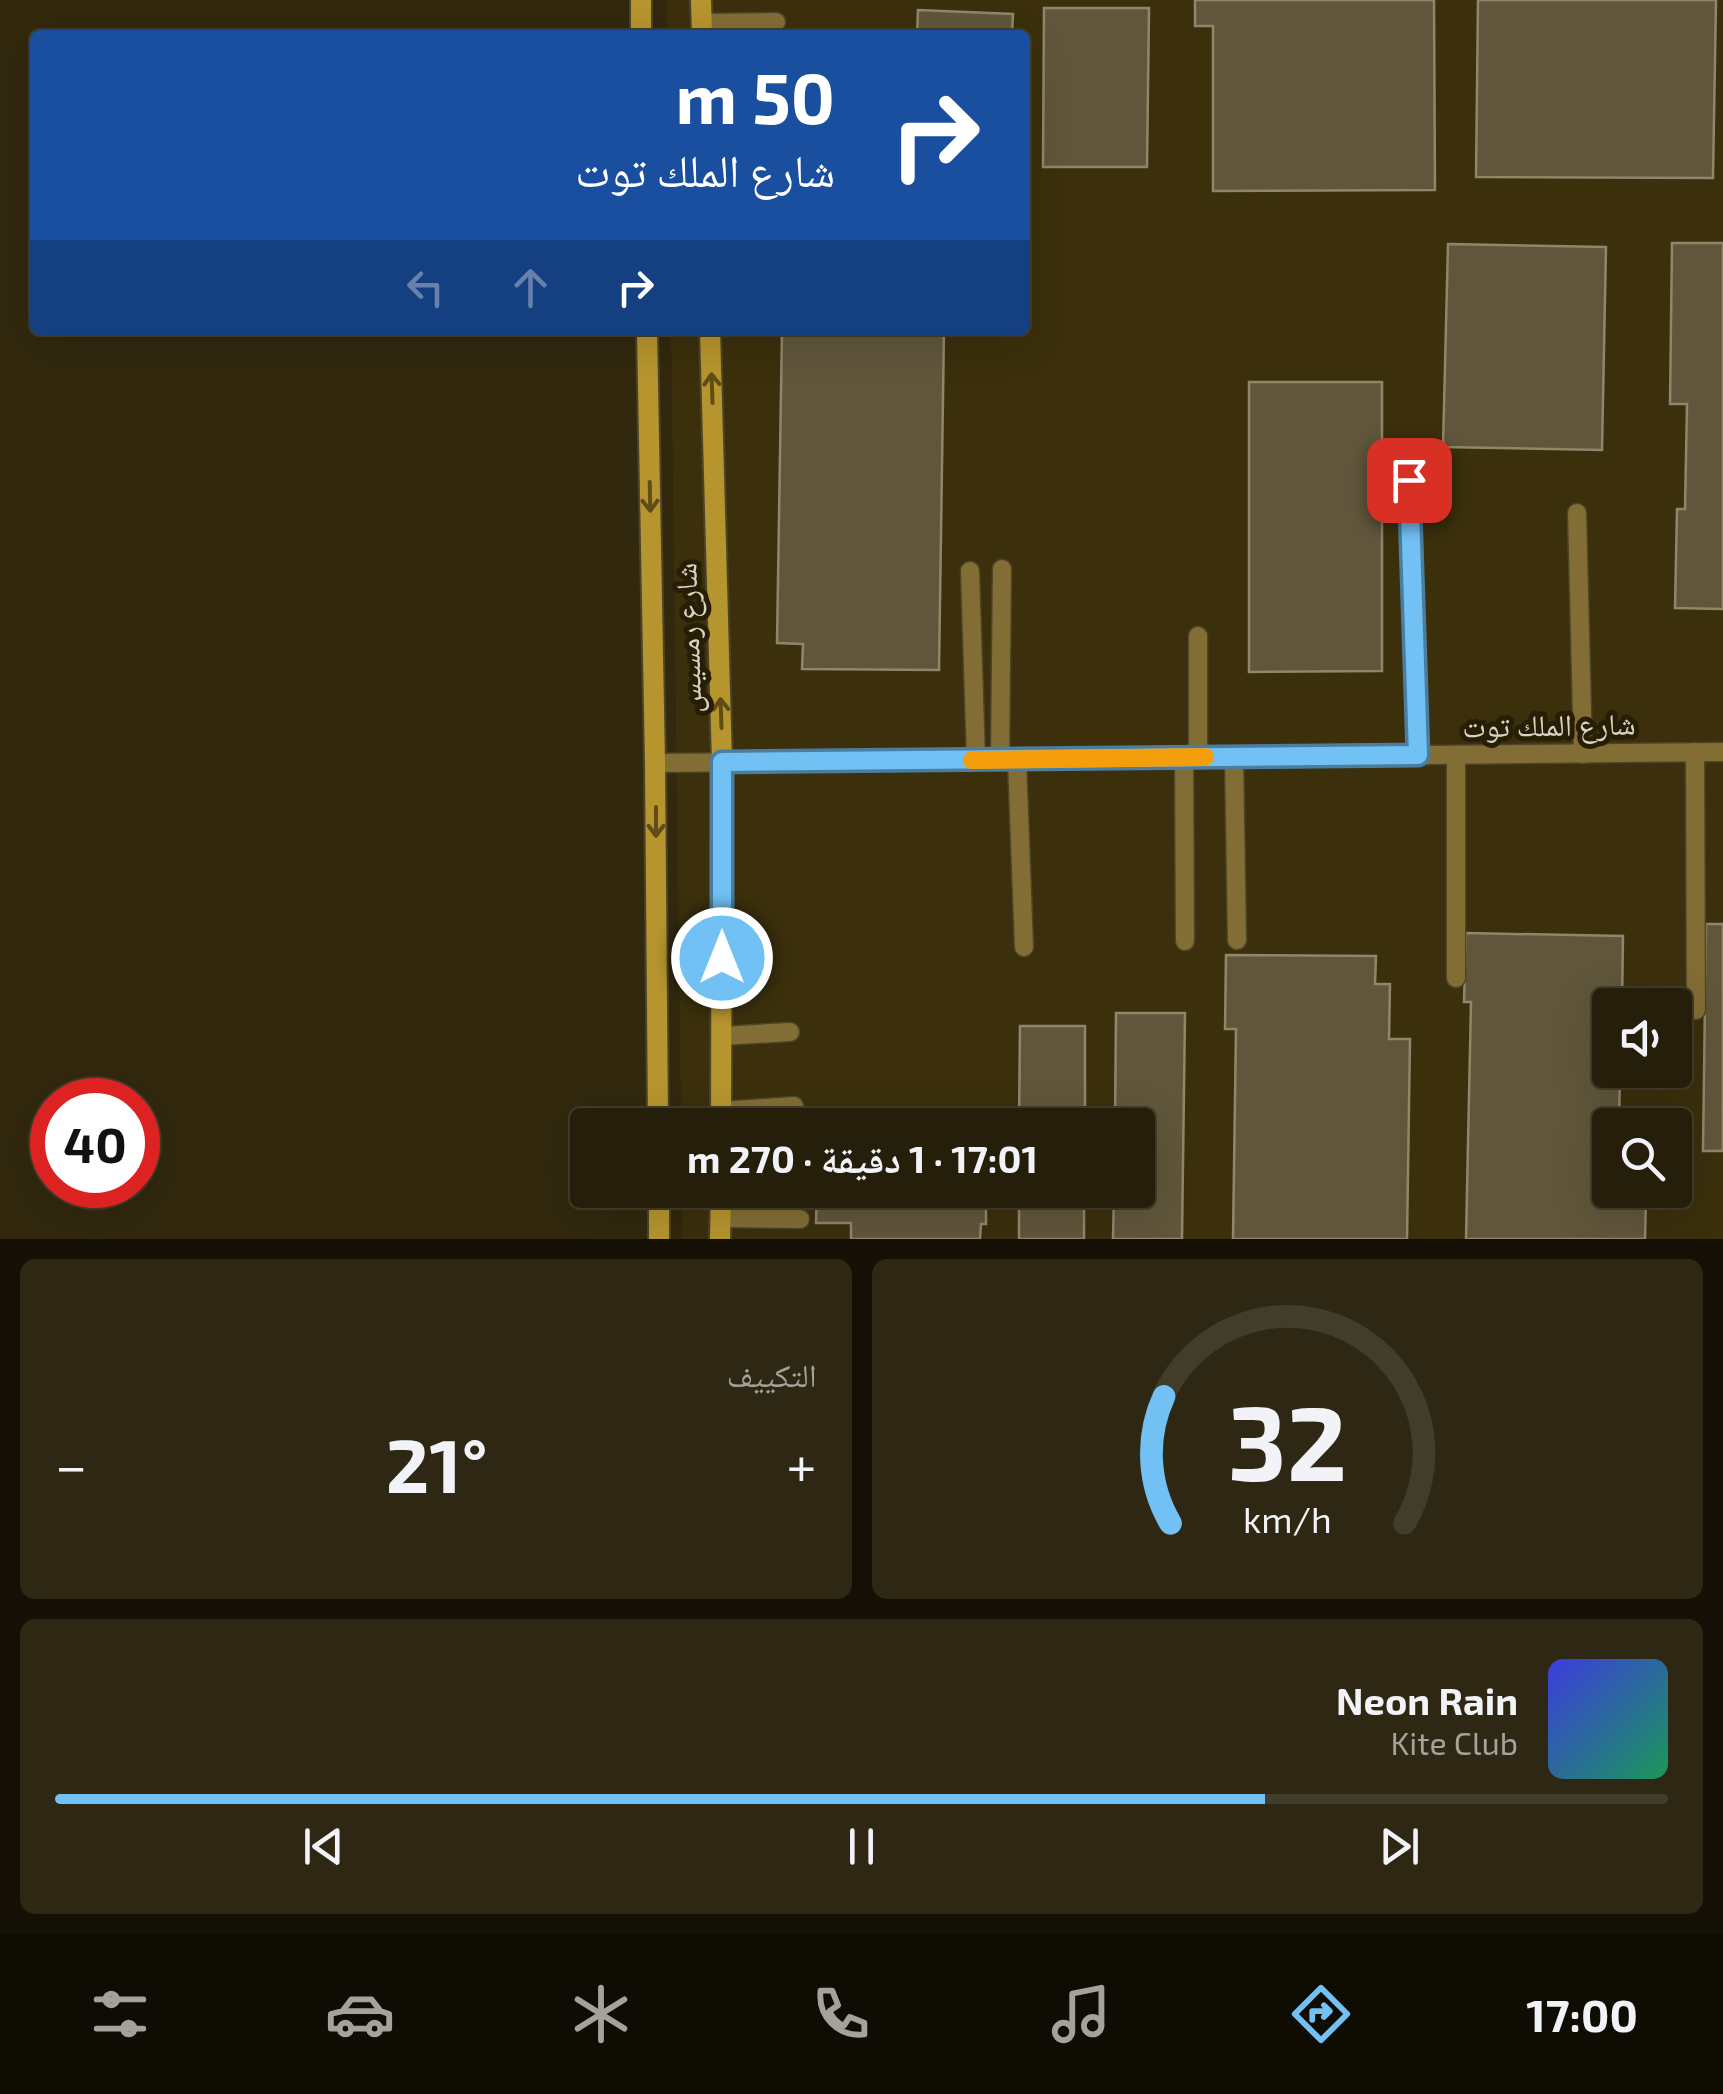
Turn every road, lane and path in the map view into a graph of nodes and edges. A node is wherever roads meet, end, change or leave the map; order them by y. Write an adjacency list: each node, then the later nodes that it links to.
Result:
1 (641, 0): 5 (street)
2 (701, 0): 4 (street)
3 (776, 22): 4 (lane)
4 (702, 29)
5 (641, 30)
6 (647, 335): 23 (street, شارع رمسيس, one-way to 23)
7 (710, 335): 22 (street, شارع رمسيس, one-way to 7)
8 (1409, 480): 16 (lane)
9 (1577, 513): 15 (lane)
10 (1002, 569): 21 (lane)
11 (970, 572): 20 (lane)
12 (1198, 636): 19 (lane)
13 (1694, 752): 14 (lane, شارع الملك توت); 15 (lane, شارع الملك توت); 28 (lane)
14 (1723, 752)
15 (1583, 754): 17 (lane, شارع الملك توت)
16 (1418, 755): 17 (lane, شارع الملك توت); 18 (lane, شارع الملك توت)
17 (1456, 755): 27 (lane)
18 (1234, 757): 19 (lane, شارع الملك توت); 24 (lane)
19 (1191, 758): 21 (lane, شارع الملك توت); 25 (lane)
20 (976, 760): 21 (lane, شارع الملك توت); 22 (lane, شارع الملك توت)
21 (1009, 760): 26 (lane)
22 (722, 762): 23 (lane, شارع الملك توت); 30 (street, شارع رمسيس)
23 (655, 763): 32 (street, شارع رمسيس, one-way to 32)
24 (1237, 940)
25 (1185, 941)
26 (1024, 947)
27 (1456, 978)
28 (1696, 1010)
29 (790, 1032): 30 (lane)
30 (721, 1036): 33 (street, شارع رمسيس)
31 (794, 1106): 34 (lane)
32 (658, 1108)
33 (721, 1108)
34 (782, 1108)
35 (658, 1208): 38 (street)
36 (800, 1219): 37 (lane)
37 (720, 1228)
38 (659, 1239)

